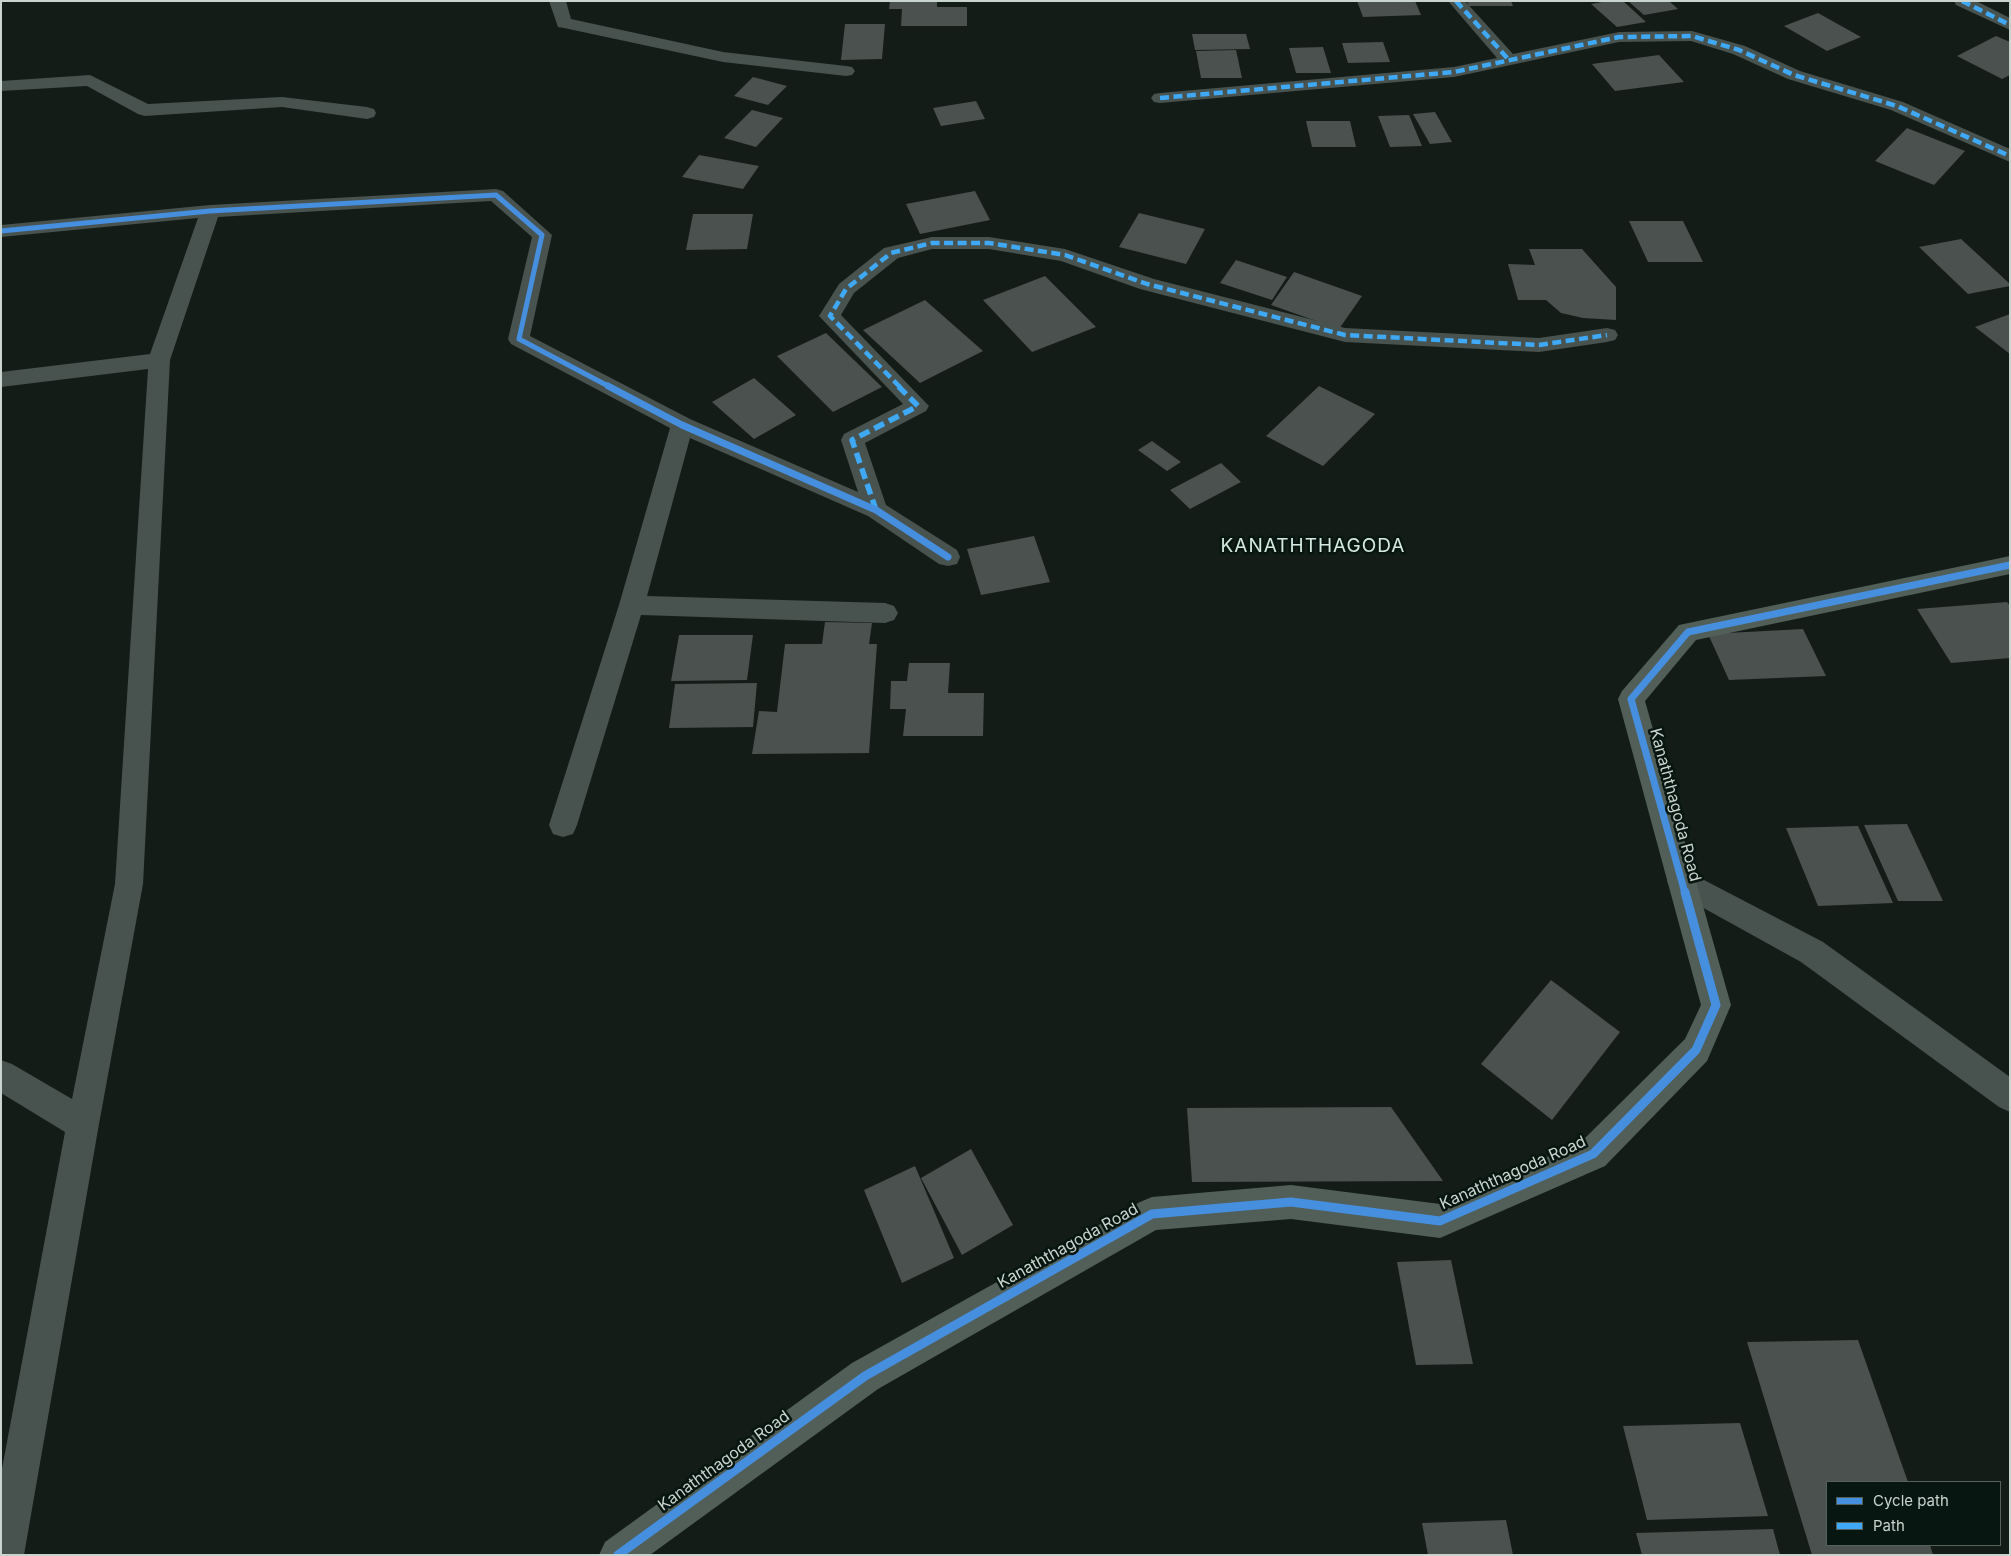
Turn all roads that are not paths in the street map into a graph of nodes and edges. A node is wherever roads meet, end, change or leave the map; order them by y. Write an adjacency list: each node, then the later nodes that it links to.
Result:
1 (557, 1): 6 (street)
2 (1456, 1): 5 (street)
3 (1962, 1): 4 (street)
4 (2010, 25)
5 (1509, 60): 8 (street); 10 (street)
6 (846, 71)
7 (1, 86): 9 (street)
8 (1160, 98)
9 (367, 112)
10 (2010, 156)
11 (210, 211): 12 (street); 14 (street); 16 (street)
12 (1, 231)
13 (1607, 335): 17 (street)
14 (159, 360): 15 (street); 26 (street)
15 (1, 380)
16 (682, 425): 17 (street); 20 (street)
17 (876, 510): 18 (street)
18 (948, 557)
19 (2010, 565): 23 (street, Kanaththagoda Road)
20 (632, 605): 21 (street); 22 (street)
21 (885, 613)
22 (563, 825)
23 (1681, 882): 25 (street); 28 (street, Kanaththagoda Road)
24 (1, 1075): 26 (street)
25 (2010, 1096)
26 (84, 1124): 27 (street)
27 (5, 1555)
28 (618, 1555)

